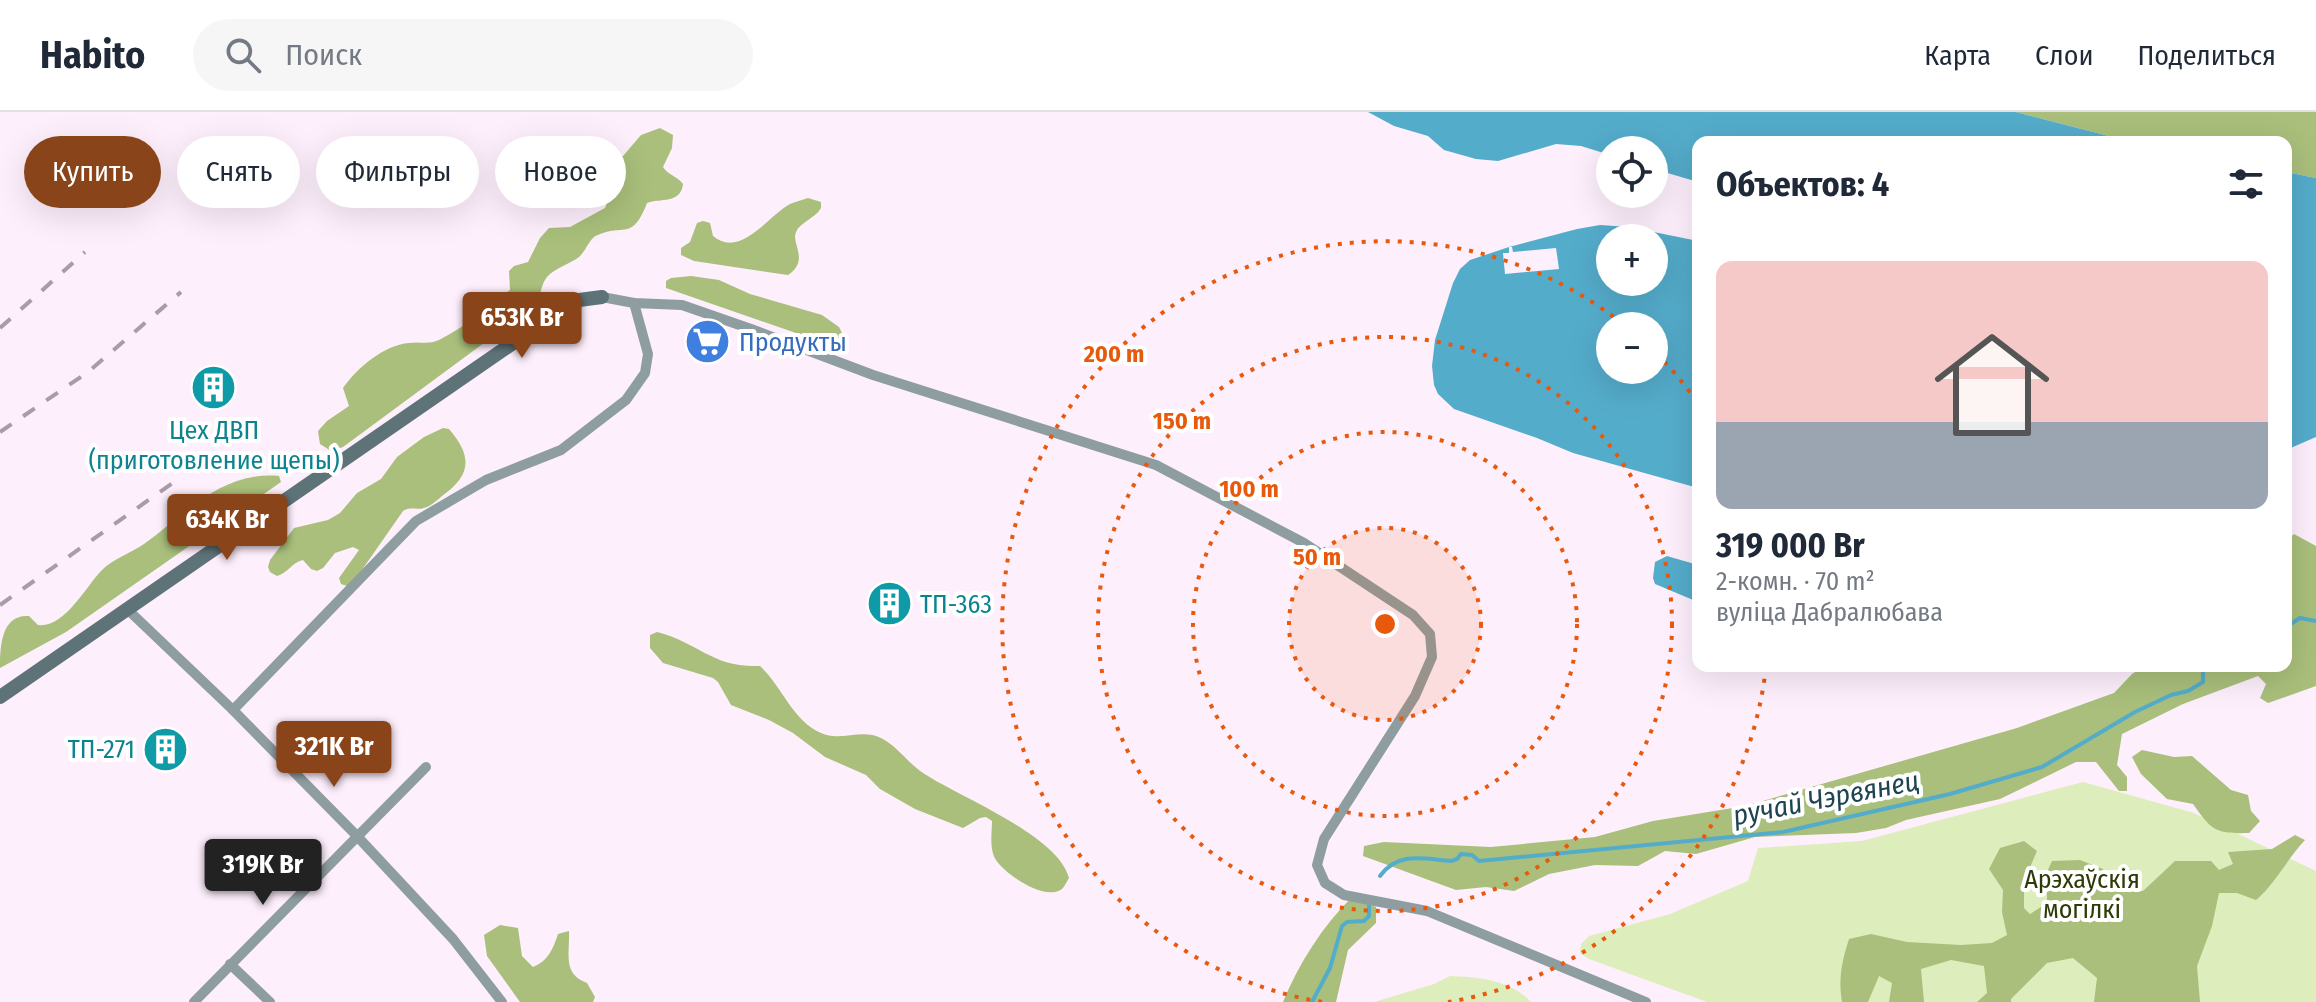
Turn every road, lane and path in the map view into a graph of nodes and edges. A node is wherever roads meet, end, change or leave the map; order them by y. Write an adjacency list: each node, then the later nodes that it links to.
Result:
1 (602, 297): 2 (street); 3 (main road)
2 (634, 303): 5 (street); 12 (street)
3 (126, 608): 4 (main road); 5 (street)
4 (0, 697)
5 (233, 710): 7 (street)
6 (426, 767): 7 (street)
7 (356, 835): 8 (street); 11 (street)
8 (230, 964): 9 (street); 10 (street)
9 (194, 1002)
10 (270, 1002)
11 (502, 1002)
12 (1646, 1002)

